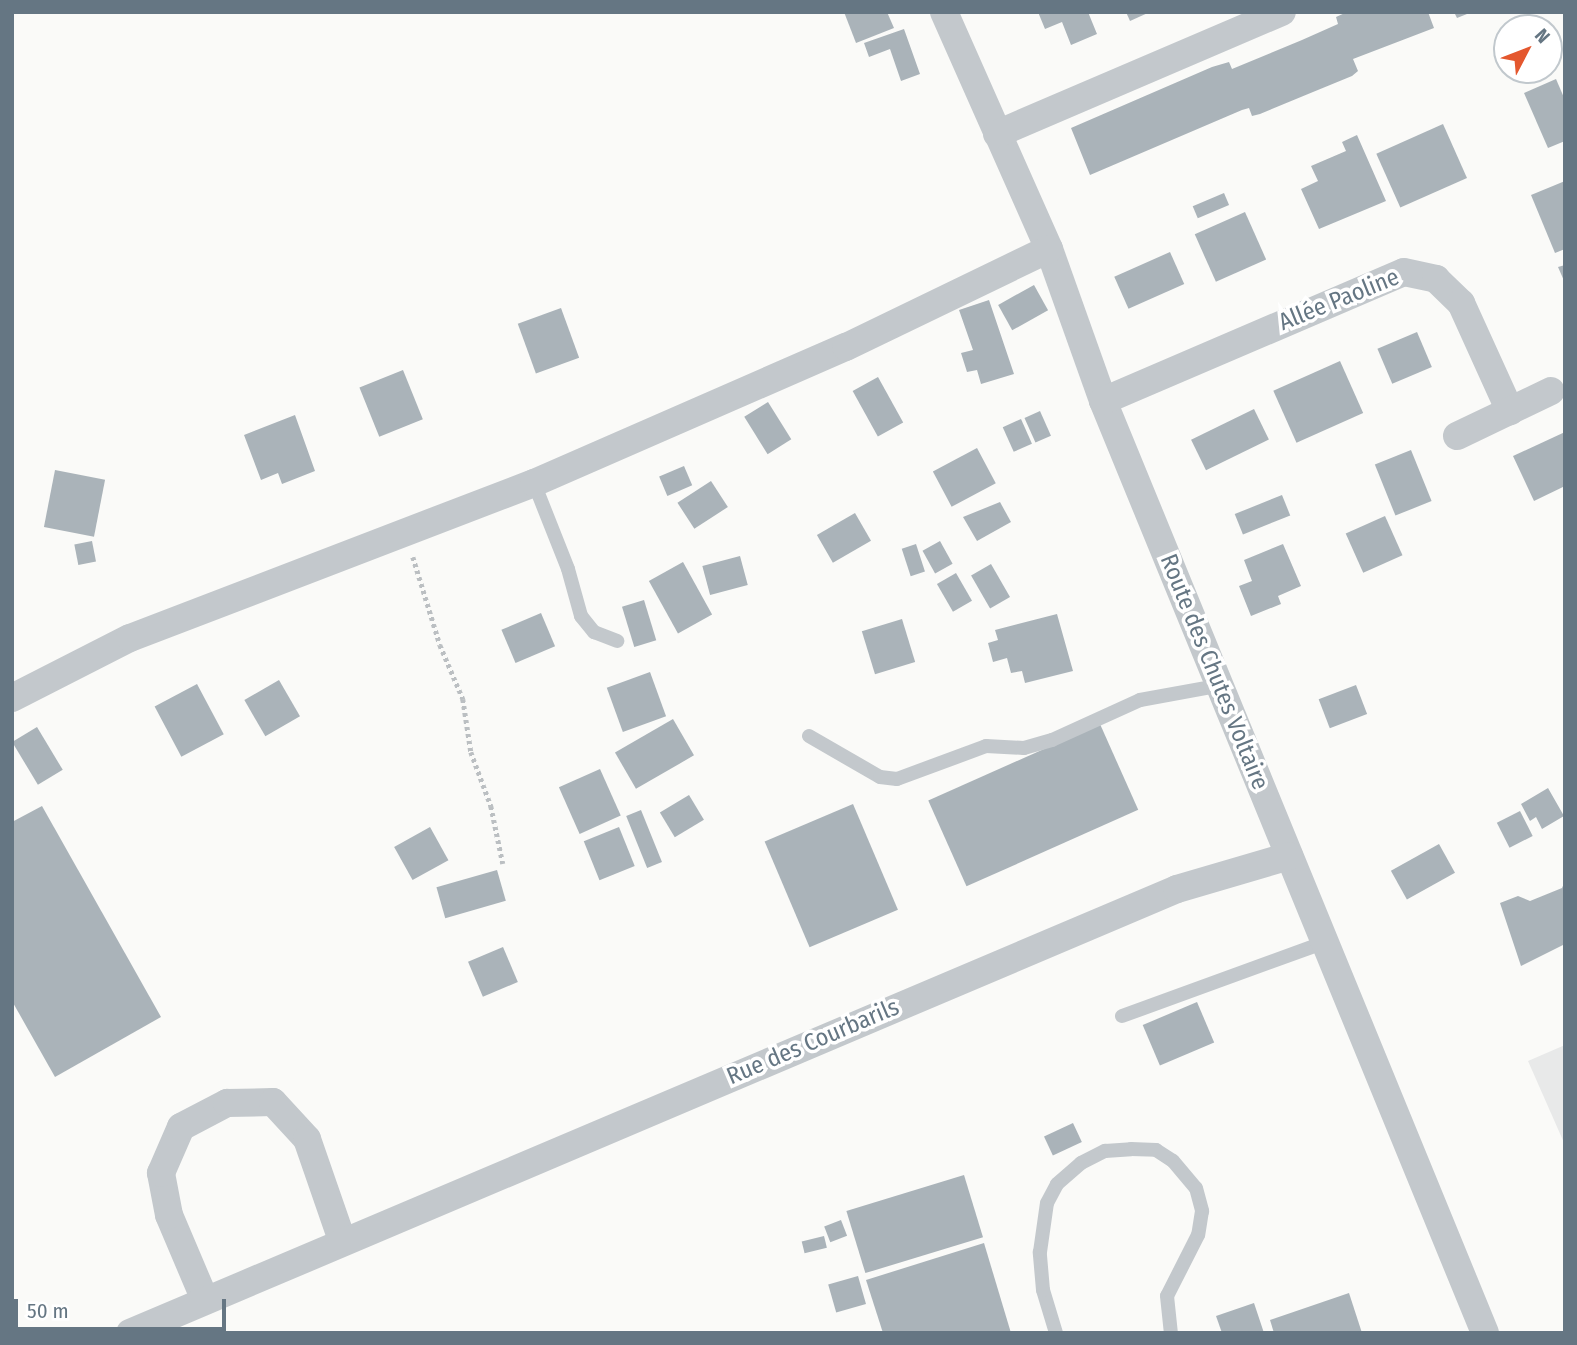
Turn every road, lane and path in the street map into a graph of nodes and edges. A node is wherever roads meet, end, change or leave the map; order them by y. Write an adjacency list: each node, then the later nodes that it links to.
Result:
1 (944, 12): 3 (street, Route des Chutes Voltaire)
2 (1282, 12): 3 (street)
3 (997, 134): 4 (street, Route des Chutes Voltaire)
4 (1049, 249): 6 (street, Route des Chutes Voltaire); 9 (street)
5 (1551, 391): 7 (street)
6 (1102, 401): 7 (street, Allée Paoline); 12 (street, Route des Chutes Voltaire)
7 (1510, 411): 8 (street)
8 (1458, 436)
9 (534, 483): 10 (street); 11 (lane)
10 (407, 534): 13 (street); 16 (path)
11 (617, 641)
12 (1222, 685): 14 (lane); 15 (street, Route des Chutes Voltaire)
13 (12, 698)
14 (809, 736)
15 (1289, 856): 17 (street, Route des Chutes Voltaire); 19 (street, Rue des Courbarils)
16 (503, 864)
17 (1323, 943): 18 (lane); 24 (street, Route des Chutes Voltaire)
18 (1122, 1016)
19 (342, 1240): 20 (street, Rue des Courbarils); 20 (street)
20 (205, 1300): 21 (street, Rue des Courbarils)
21 (130, 1333)
22 (1056, 1333): 23 (lane)
23 (1171, 1333)
24 (1485, 1333)

